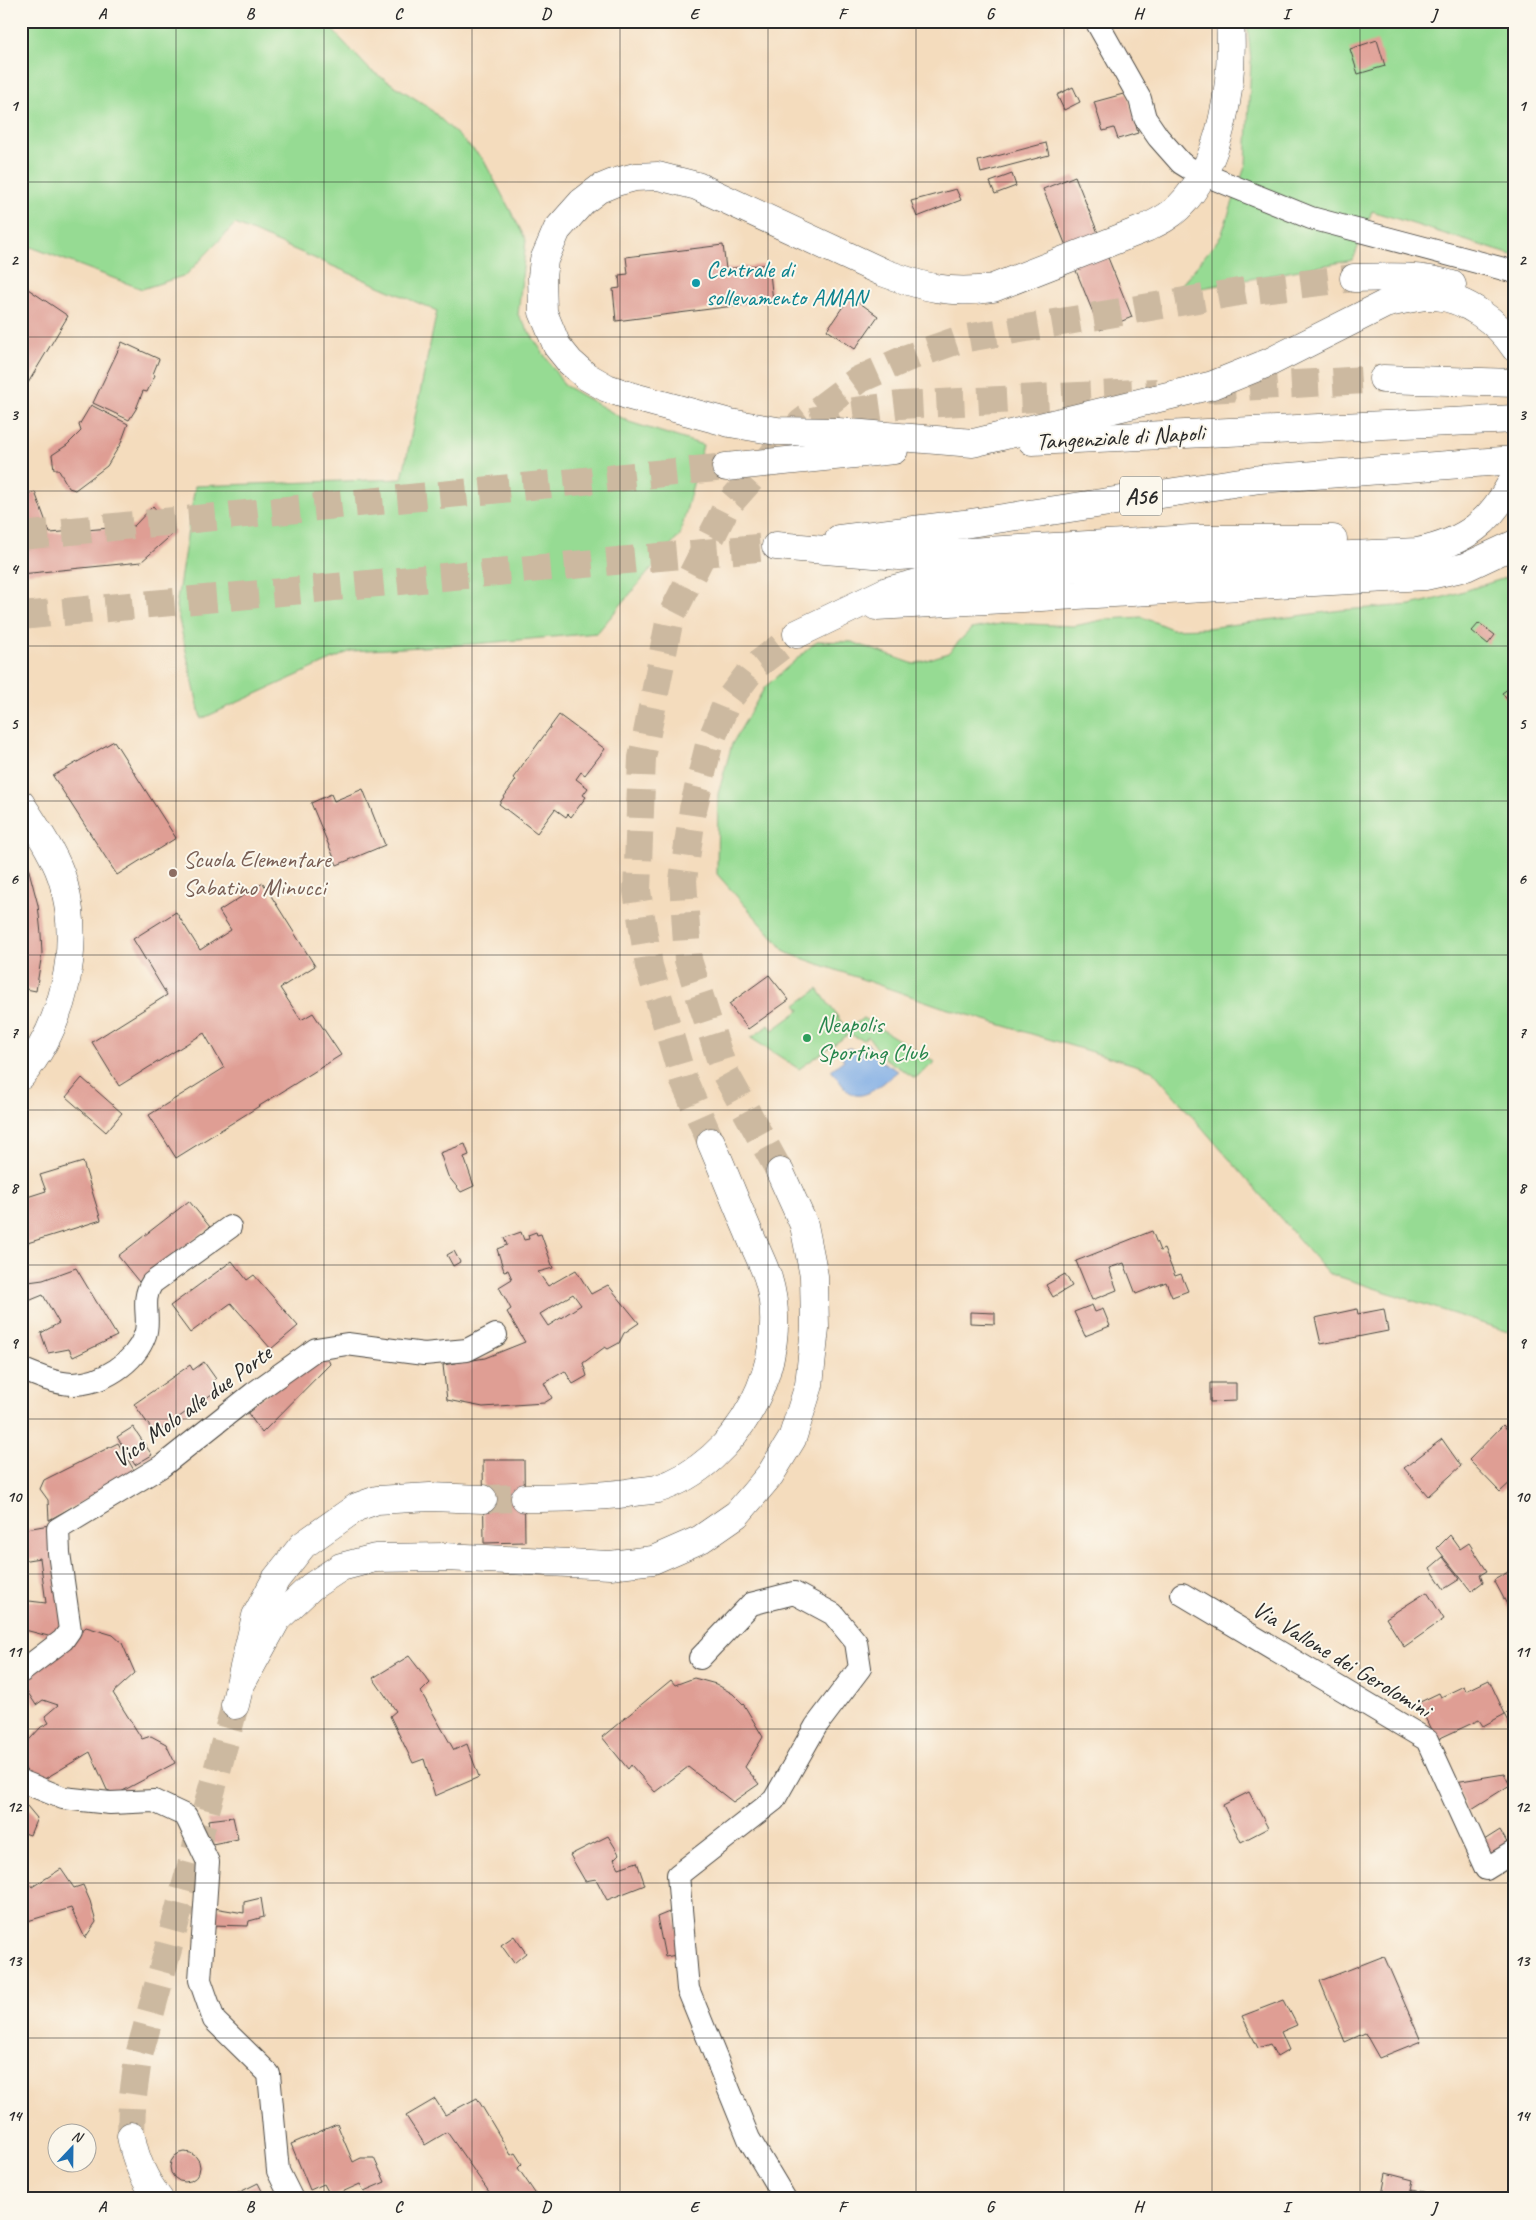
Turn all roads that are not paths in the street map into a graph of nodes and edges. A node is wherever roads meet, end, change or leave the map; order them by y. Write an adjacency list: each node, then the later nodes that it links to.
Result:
1 (1096, 21): 3 (street)
2 (1230, 21): 12 (main road)
3 (1189, 168)
4 (1215, 180): 5 (street)
5 (1515, 272)
6 (1354, 278): 7 (main road)
7 (1515, 340)
8 (1515, 348): 12 (main road)
9 (1383, 379): 10 (main road)
10 (1515, 383)
11 (1515, 419): 12 (main road, Tangenziale di Napoli)
12 (973, 443): 13 (main road, Tangenziale di Napoli)
13 (726, 467)
14 (1514, 473): 14 (main road, A56); 15 (main road)
15 (1515, 544)
16 (21, 804): 17 (main road)
17 (21, 1076)
18 (711, 1142): 23 (main road)
19 (780, 1172): 24 (main road)
20 (230, 1227): 22 (street)
21 (496, 1335): 27 (street, Vico Molo alle due Porte)
22 (21, 1369)
23 (525, 1498)
24 (483, 1499)
25 (1182, 1594): 29 (street, Via Vallone dei Gerolomini)
26 (700, 1658): 33 (street)
27 (21, 1672)
28 (21, 1781): 32 (street)
29 (1515, 1851)
30 (131, 2136): 31 (main road)
31 (160, 2199)
32 (292, 2199)
33 (785, 2199)

